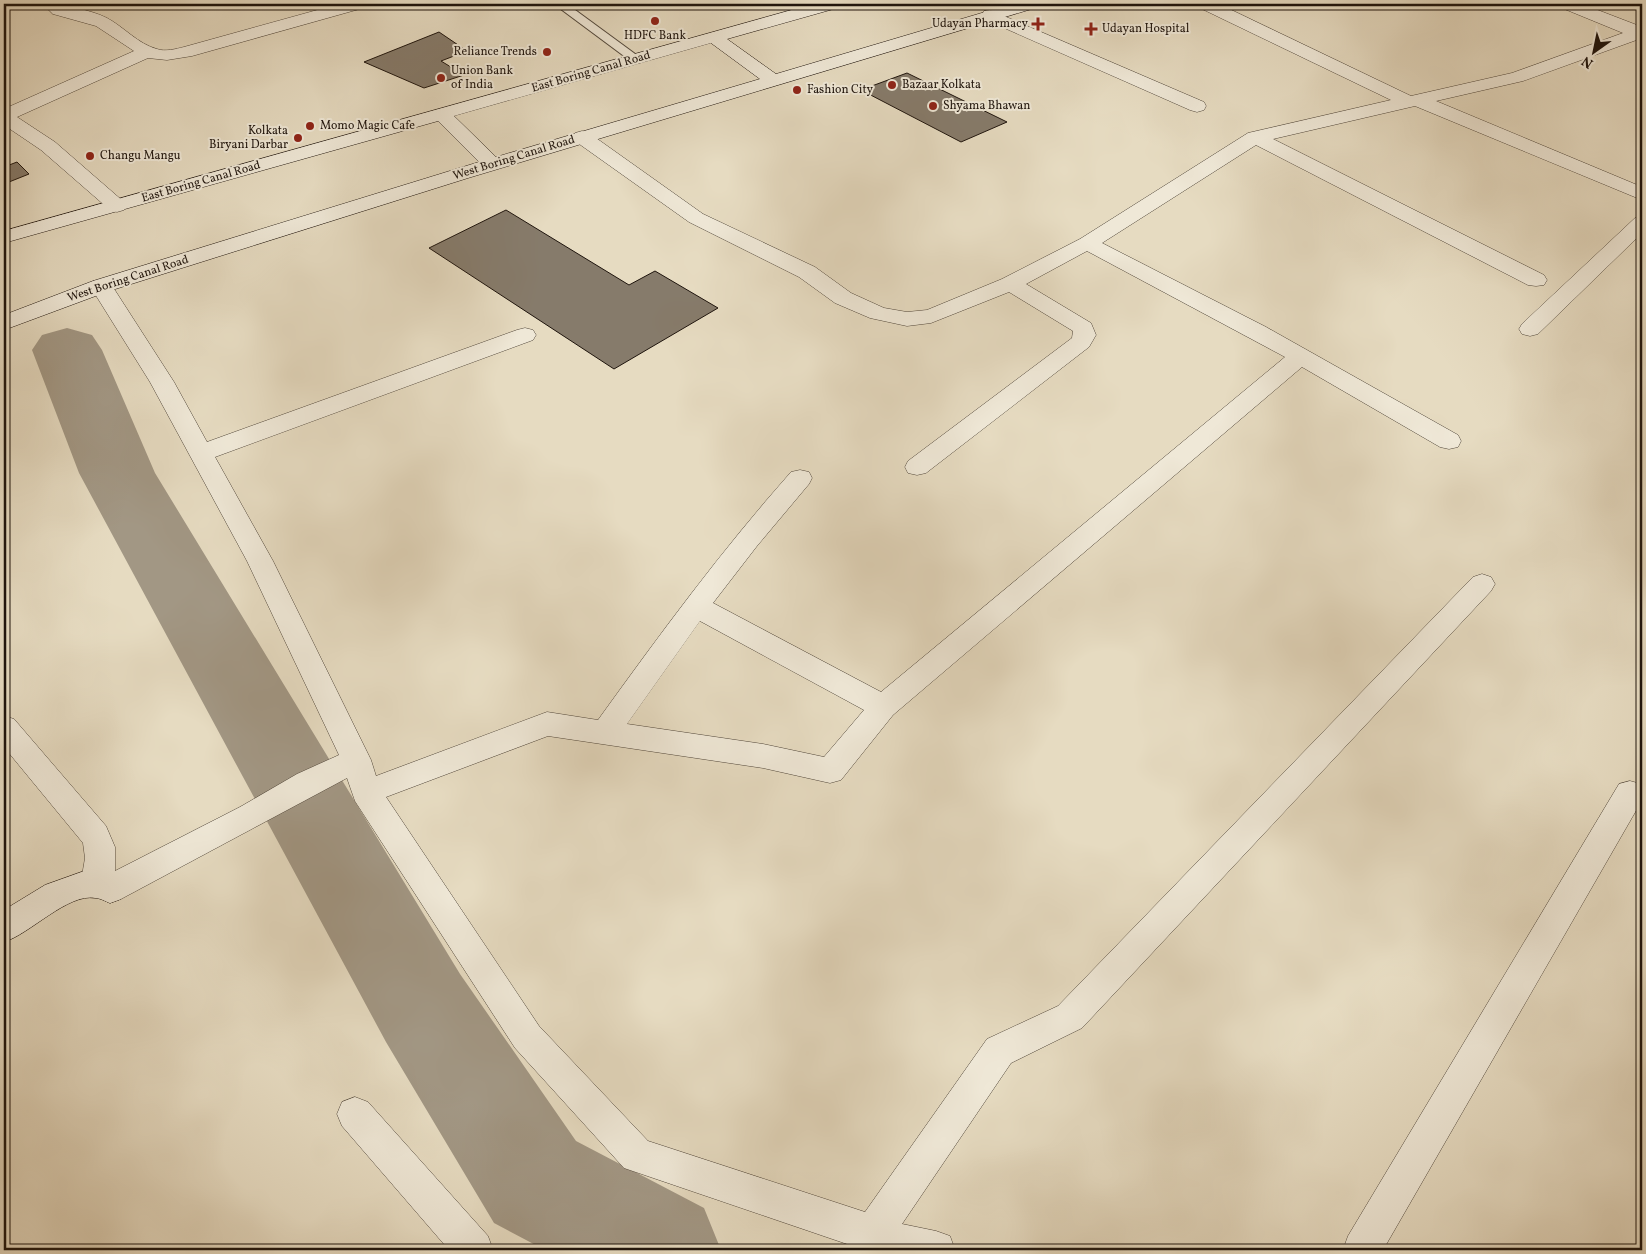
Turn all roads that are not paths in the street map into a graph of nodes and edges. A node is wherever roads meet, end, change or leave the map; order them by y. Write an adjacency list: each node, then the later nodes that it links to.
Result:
1 (51, 4): 12 (street)
2 (357, 4): 12 (street)
3 (560, 4): 13 (lane)
4 (831, 4): 8 (street, East Boring Canal Road)
5 (1029, 4): 9 (street, West Boring Canal Road)
6 (1206, 4): 15 (street)
7 (1568, 4): 10 (street)
8 (803, 7): 11 (street, East Boring Canal Road)
9 (990, 15): 14 (street, West Boring Canal Road); 16 (street)
10 (1641, 32): 15 (street)
11 (714, 37): 13 (street, East Boring Canal Road); 14 (street)
12 (147, 52): 18 (street)
13 (636, 59): 17 (street, East Boring Canal Road)
14 (773, 80): 19 (street, West Boring Canal Road)
15 (1413, 101): 20 (street); 22 (street)
16 (1197, 106)
17 (442, 114): 21 (street); 23 (street, East Boring Canal Road)
18 (8, 123): 23 (street)
19 (582, 137): 21 (street, West Boring Canal Road); 28 (street)
20 (1255, 137): 26 (street); 27 (street)
21 (492, 164): 29 (street, West Boring Canal Road)
22 (1642, 194)
23 (117, 206): 25 (street, East Boring Canal Road)
24 (1642, 222): 31 (street)
25 (4, 237)
26 (1087, 243): 28 (street); 33 (street)
27 (1536, 280)
28 (1010, 284): 36 (street)
29 (101, 286): 30 (street, West Boring Canal Road); 35 (street)
30 (4, 323)
31 (1530, 329)
32 (525, 335): 35 (street)
33 (1300, 356): 34 (street); 40 (street)
34 (1450, 441)
35 (201, 453): 43 (street)
36 (917, 467)
37 (800, 478): 39 (street)
38 (1482, 584): 49 (street)
39 (695, 606): 40 (street); 42 (street)
40 (883, 707): 42 (street)
41 (4, 727): 46 (street)
42 (605, 733): 44 (street)
43 (356, 760): 44 (street); 46 (street)
44 (366, 792): 49 (street)
45 (1630, 793): 52 (street)
46 (104, 885): 47 (street)
47 (4, 928)
48 (355, 1114): 50 (street)
49 (871, 1242): 51 (street)
50 (474, 1250)
51 (936, 1250)
52 (1362, 1250)

